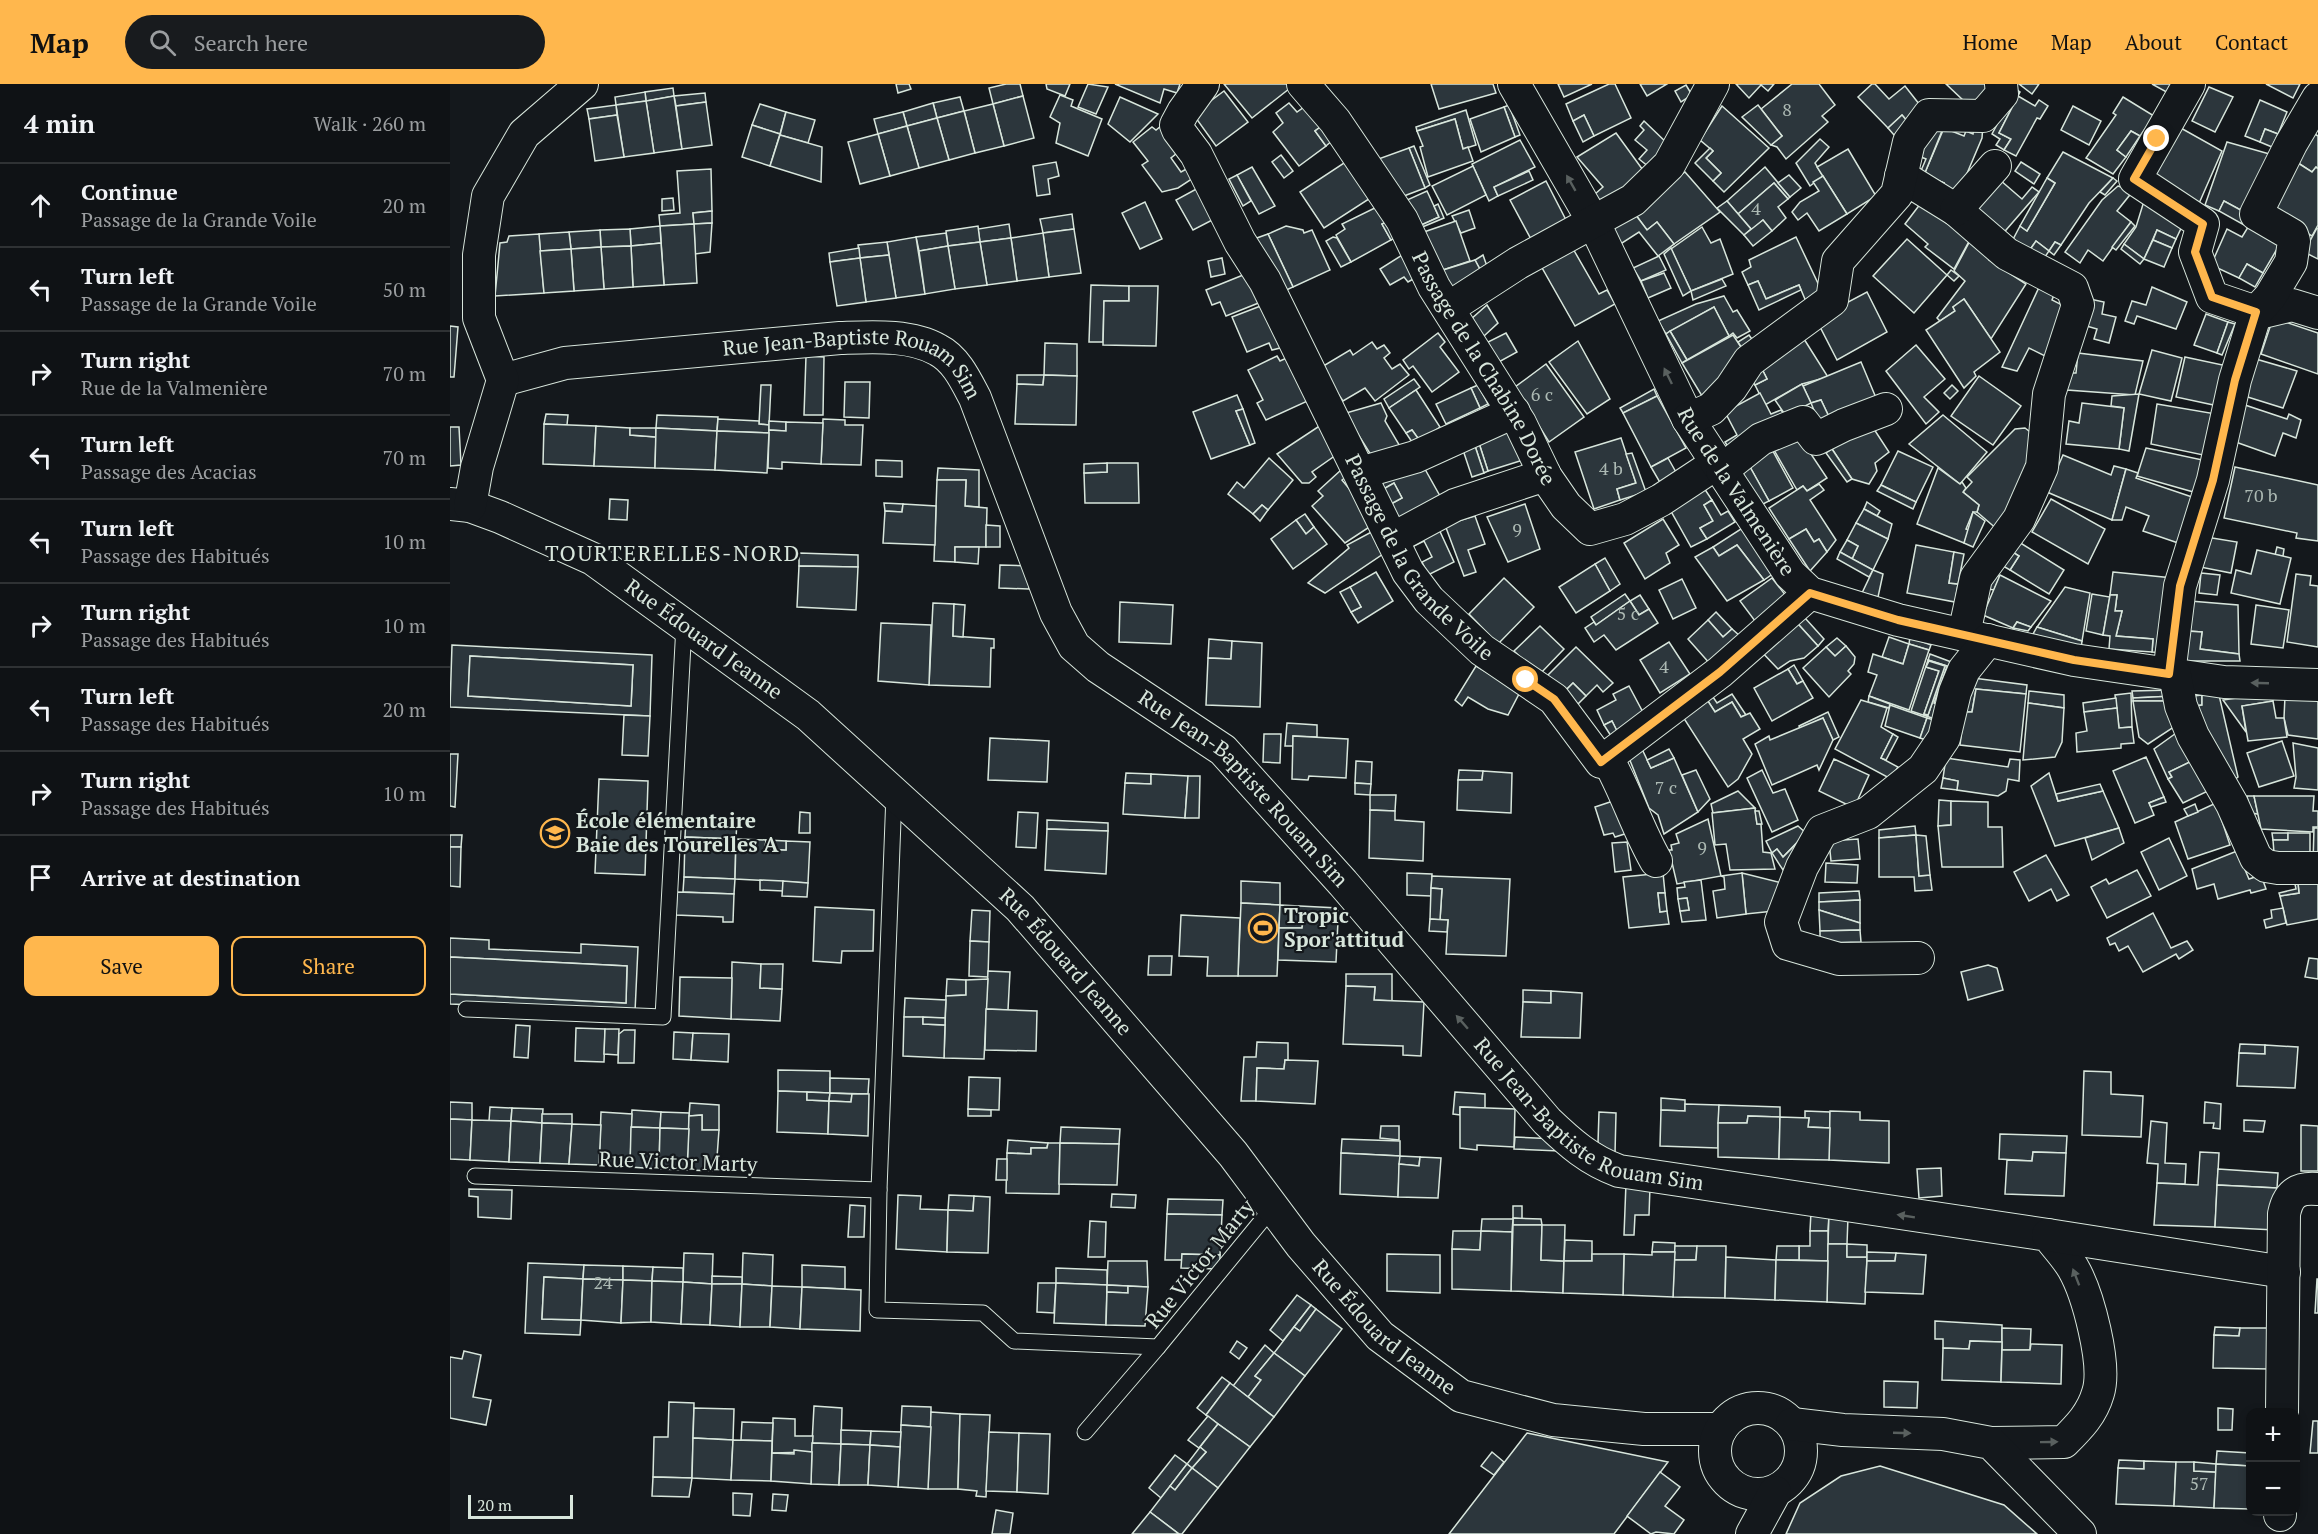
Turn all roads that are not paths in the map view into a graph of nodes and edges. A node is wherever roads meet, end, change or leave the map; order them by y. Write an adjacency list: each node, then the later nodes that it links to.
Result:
1 (582, 84): 16 (street)
2 (1203, 84): 21 (street, Passage de la Grande Voile)
3 (1303, 84): 13 (street, Passage de la Chabine Dorée)
4 (1514, 84): 12 (street, Rue de la Valmenière, one-way to 4)
5 (1713, 84): 12 (street)
6 (2001, 84): 10 (street)
7 (2189, 84): 14 (street)
8 (2318, 98): 14 (street)
9 (1995, 166): 11 (street)
10 (1901, 176): 11 (street); 19 (street)
11 (1956, 210): 27 (street)
12 (1593, 221): 13 (street); 19 (street, Rue de la Valmenière, one-way to 12)
13 (1450, 307): 18 (street, Passage de la Chabine Dorée)
14 (2256, 312): 15 (street); 28 (street)
15 (2318, 313)
16 (503, 381): 23 (street); 40 (street, Rue Jean-Baptiste Rouam Sim, one-way to 16)
17 (1886, 409): 20 (street)
18 (1514, 412): 21 (street); 22 (street, Passage de la Chabine Dorée)
19 (1689, 419): 20 (street, Rue de la Valmenière)
20 (1719, 467): 22 (street, Passage de la Chabine Dorée); 25 (street, Rue de la Valmenière)
21 (1360, 473): 24 (street, Passage de la Grande Voile)
22 (1545, 475): 24 (street)
23 (460, 505): 26 (street, Rue Édouard Jeanne)
24 (1392, 539): 30 (street, Passage de la Grande Voile)
25 (1810, 593): 27 (street, Rue de la Valmenière); 30 (street)
26 (684, 623): 31 (street, Rue Édouard Jeanne); 35 (lane)
27 (1976, 637): 28 (street, Rue de la Valmenière); 34 (street)
28 (2172, 674): 29 (street, Rue de la Valmenière, one-way to 28); 33 (street)
29 (2318, 685)
30 (1607, 758): 32 (street)
31 (894, 790): 38 (lane, Rue Victor Marty); 39 (street, Rue Édouard Jeanne)
32 (1656, 861)
33 (2318, 868)
34 (1918, 958)
35 (466, 1009)
36 (475, 1176): 38 (lane, Rue Victor Marty)
37 (2318, 1189): 41 (street)
38 (879, 1190): 42 (lane, Rue Victor Marty)
39 (1274, 1207): 42 (lane, Rue Victor Marty); 45 (street, Rue Édouard Jeanne)
40 (2048, 1235): 41 (street, Rue Jean-Baptiste Rouam Sim); 49 (street, one-way to 40)
41 (2284, 1272): 43 (street)
42 (1158, 1347): 48 (lane, Rue Victor Marty)
43 (2282, 1408)
44 (1792, 1424): 46 (street); 47 (street); 50 (street)
45 (1644, 1429): 46 (street, Rue Édouard Jeanne); 51 (street, Rue Édouard Jeanne)
46 (1721, 1429): 51 (street)
47 (1843, 1430): 49 (street, one-way to 49); 50 (street)
48 (1085, 1432)
49 (1991, 1443): 55 (street)
50 (1798, 1469): 52 (street)
51 (1725, 1476): 52 (street); 53 (street)
52 (1775, 1492): 54 (street)
53 (1738, 1534)
54 (1752, 1534)
55 (2080, 1534)

